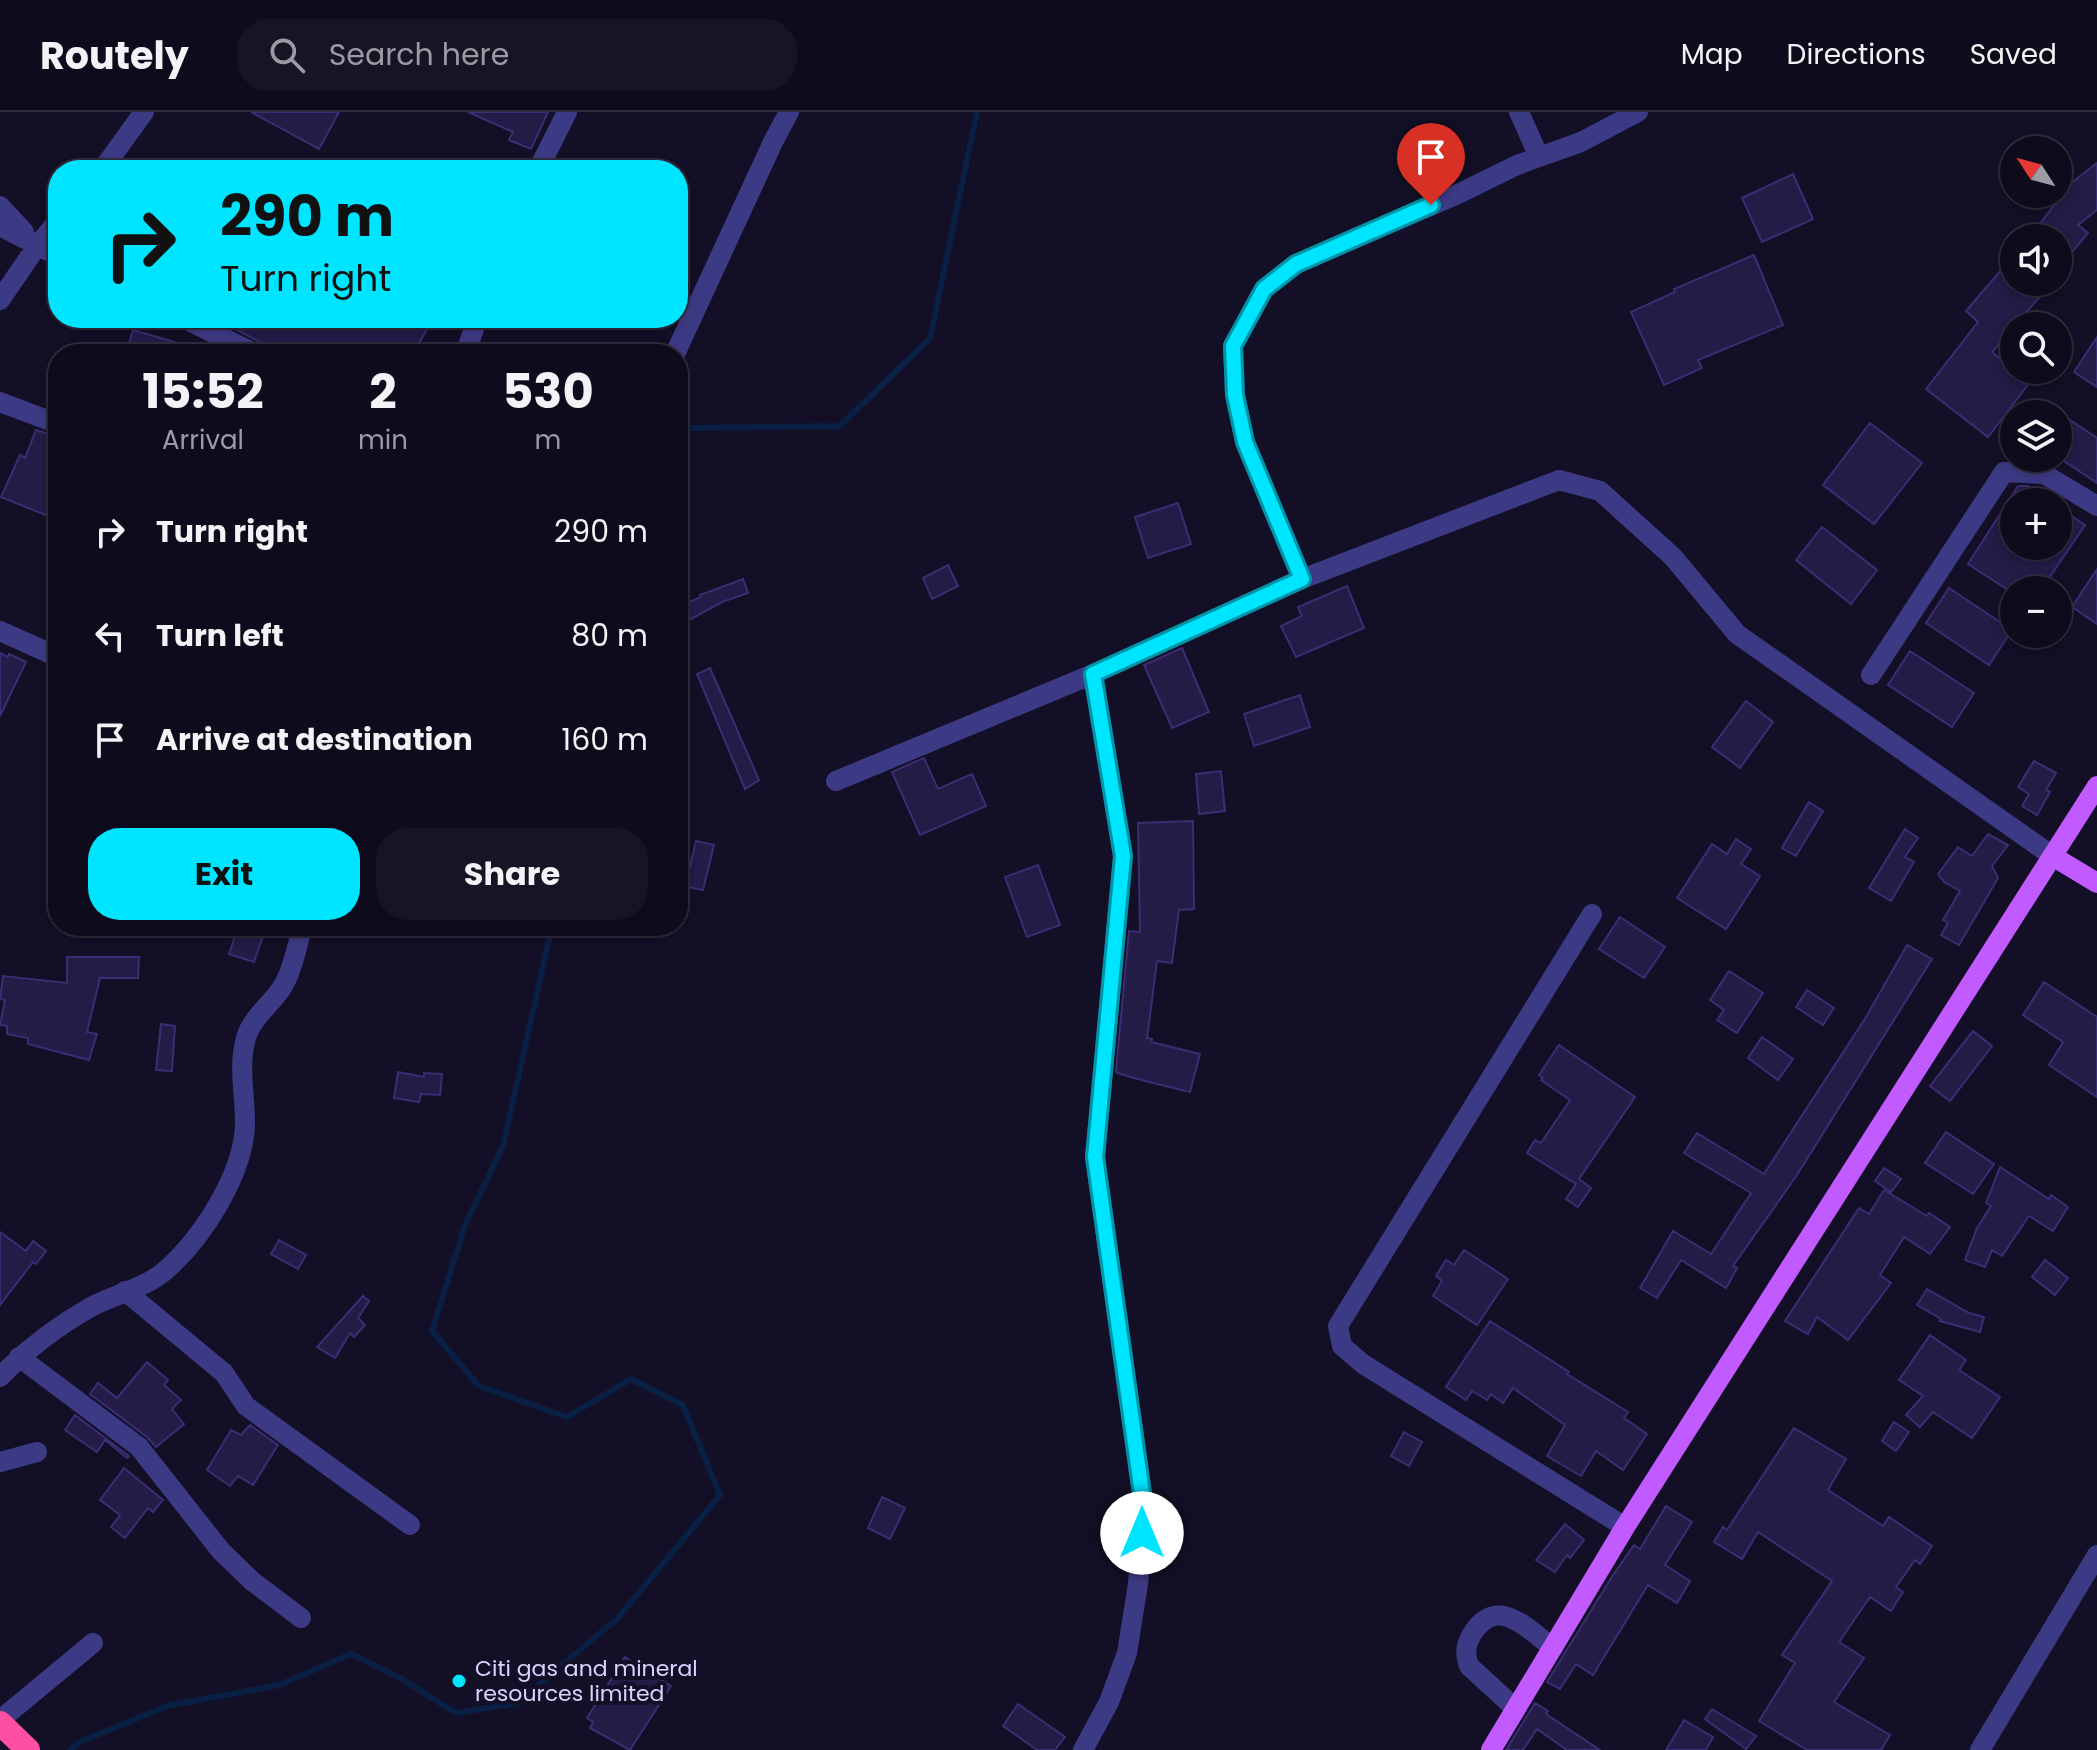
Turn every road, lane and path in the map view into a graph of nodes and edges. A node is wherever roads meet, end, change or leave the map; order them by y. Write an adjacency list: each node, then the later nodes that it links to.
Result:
1 (144, 112): 7 (street)
2 (567, 112): 8 (street)
3 (789, 112): 15 (street)
4 (1519, 112): 6 (street)
5 (1638, 112): 6 (street)
6 (1539, 157): 21 (street)
7 (109, 160)
8 (543, 160)
9 (0, 206): 12 (street)
10 (0, 226): 12 (street)
11 (48, 233): 12 (street)
12 (37, 246): 13 (street); 14 (street)
13 (48, 251)
14 (0, 300)
15 (688, 326)
16 (203, 328): 17 (street)
17 (236, 344)
18 (0, 402): 19 (street)
19 (48, 420)
20 (2097, 506): 25 (street)
21 (1302, 579): 24 (street); 28 (street)
22 (0, 631): 23 (street)
23 (48, 653)
24 (1093, 674): 26 (street); 46 (street)
25 (1871, 675)
26 (836, 781)
27 (2097, 786): 28 (main road)
28 (2054, 857): 29 (main road); 38 (main road)
29 (2097, 883)
30 (1592, 914): 38 (street)
31 (300, 936): 32 (street)
32 (125, 1291): 33 (street); 37 (street)
33 (19, 1357): 34 (street); 40 (street)
34 (0, 1377)
35 (37, 1452): 36 (street)
36 (0, 1462)
37 (410, 1525)
38 (1625, 1527): 42 (main road)
39 (2097, 1555): 48 (street)
40 (301, 1618)
41 (93, 1643): 44 (street)
42 (1553, 1648): 43 (main road); 43 (street)
43 (1516, 1709): 47 (main road)
44 (3, 1725): 45 (highway)
45 (28, 1750)
46 (1083, 1750)
47 (1491, 1750)
48 (1980, 1750)

